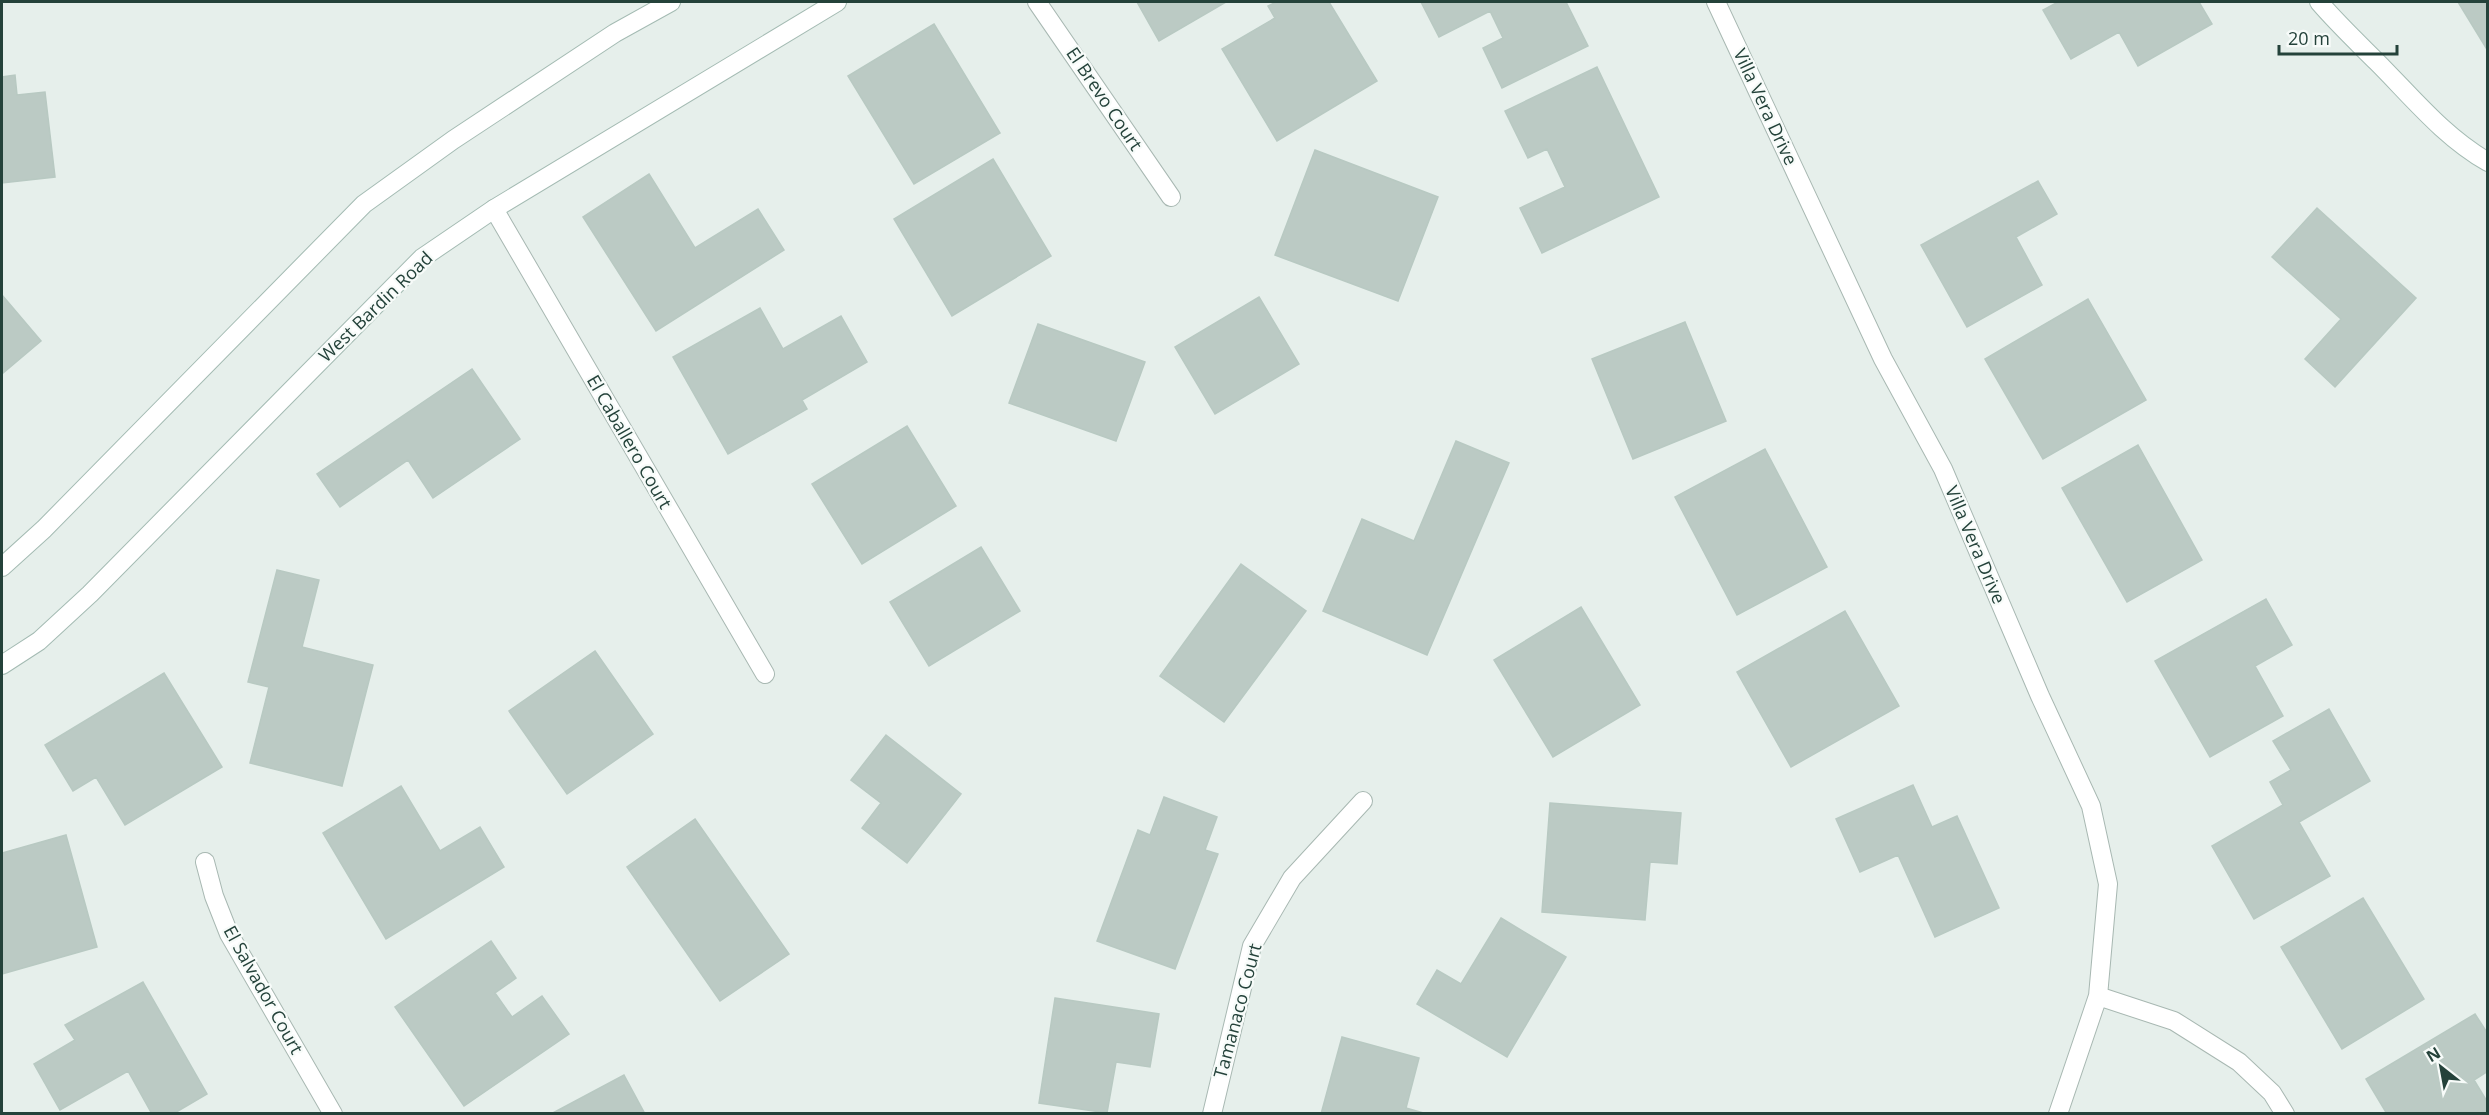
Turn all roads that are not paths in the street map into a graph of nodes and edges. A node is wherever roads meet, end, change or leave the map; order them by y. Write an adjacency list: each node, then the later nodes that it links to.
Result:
1 (671, 2): 9 (street)
2 (837, 2): 8 (street, West Bardin Road)
3 (1037, 2): 7 (street, El Brevo Court)
4 (1716, 2): 14 (street, Villa Vera Drive)
5 (2319, 2): 6 (street)
6 (2487, 162)
7 (1171, 197)
8 (494, 209): 10 (street, West Bardin Road); 11 (street, El Caballero Court)
9 (2, 567)
10 (2, 665)
11 (765, 674)
12 (1363, 801): 16 (street, Tamanaco Court)
13 (205, 862): 15 (street, El Salvador Court)
14 (2098, 996): 17 (street, Villa Vera Drive); 18 (street)
15 (333, 1113)
16 (1212, 1113)
17 (2058, 1113)
18 (2285, 1113)

